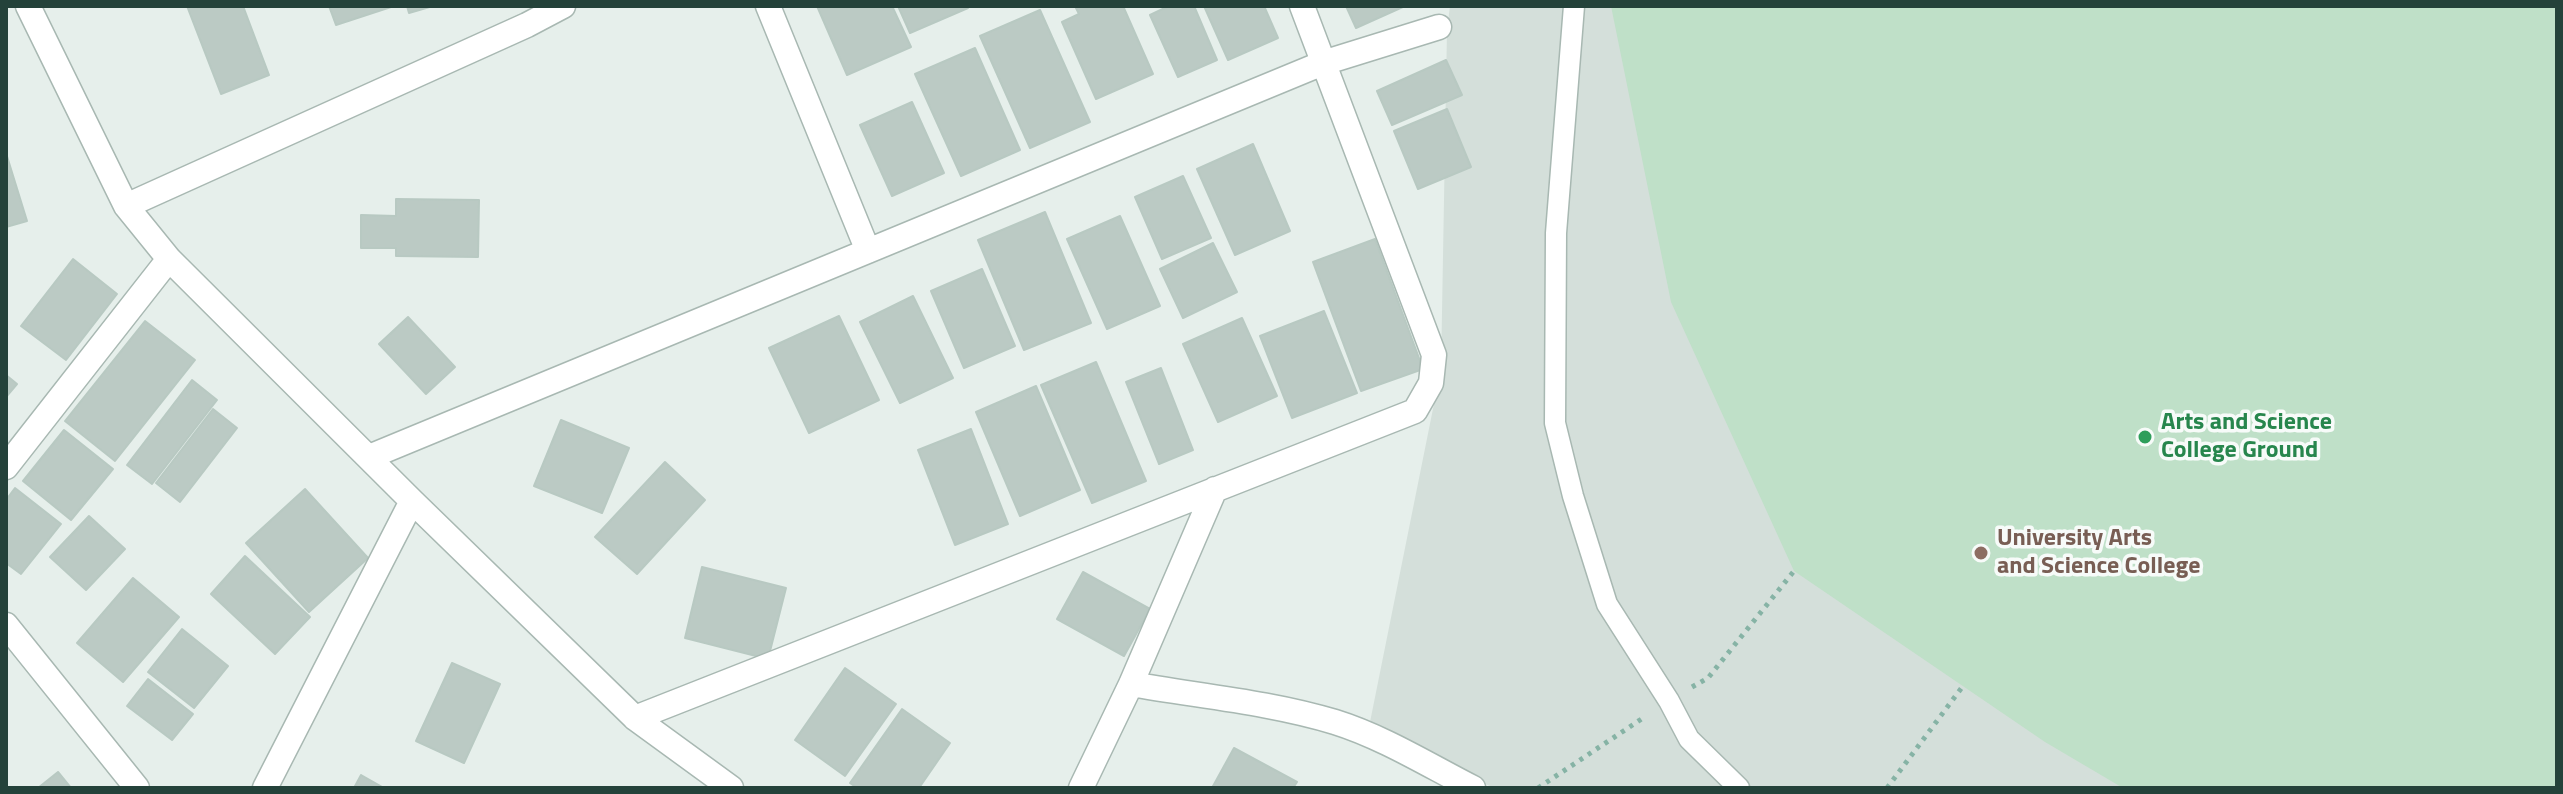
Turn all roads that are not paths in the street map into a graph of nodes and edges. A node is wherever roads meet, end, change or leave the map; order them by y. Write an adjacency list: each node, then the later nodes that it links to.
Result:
1 (28, 6): 8 (street)
2 (563, 6): 8 (street)
3 (768, 6): 9 (street)
4 (1302, 6): 7 (street)
5 (1574, 6): 24 (lane)
6 (1439, 27): 7 (street)
7 (1323, 63): 9 (street); 13 (street)
8 (126, 206): 10 (street)
9 (868, 251): 11 (street)
10 (169, 259): 11 (street); 12 (street)
11 (369, 457): 14 (street)
12 (6, 467)
13 (1215, 489): 16 (street); 17 (street)
14 (412, 501): 17 (street); 20 (street)
15 (9, 635): 19 (street)
16 (1131, 684): 22 (street); 23 (street)
17 (635, 718): 18 (street)
18 (705, 780): 21 (street)
19 (137, 788)
20 (265, 788)
21 (731, 788)
22 (1081, 788)
23 (1473, 788)
24 (1739, 788)

